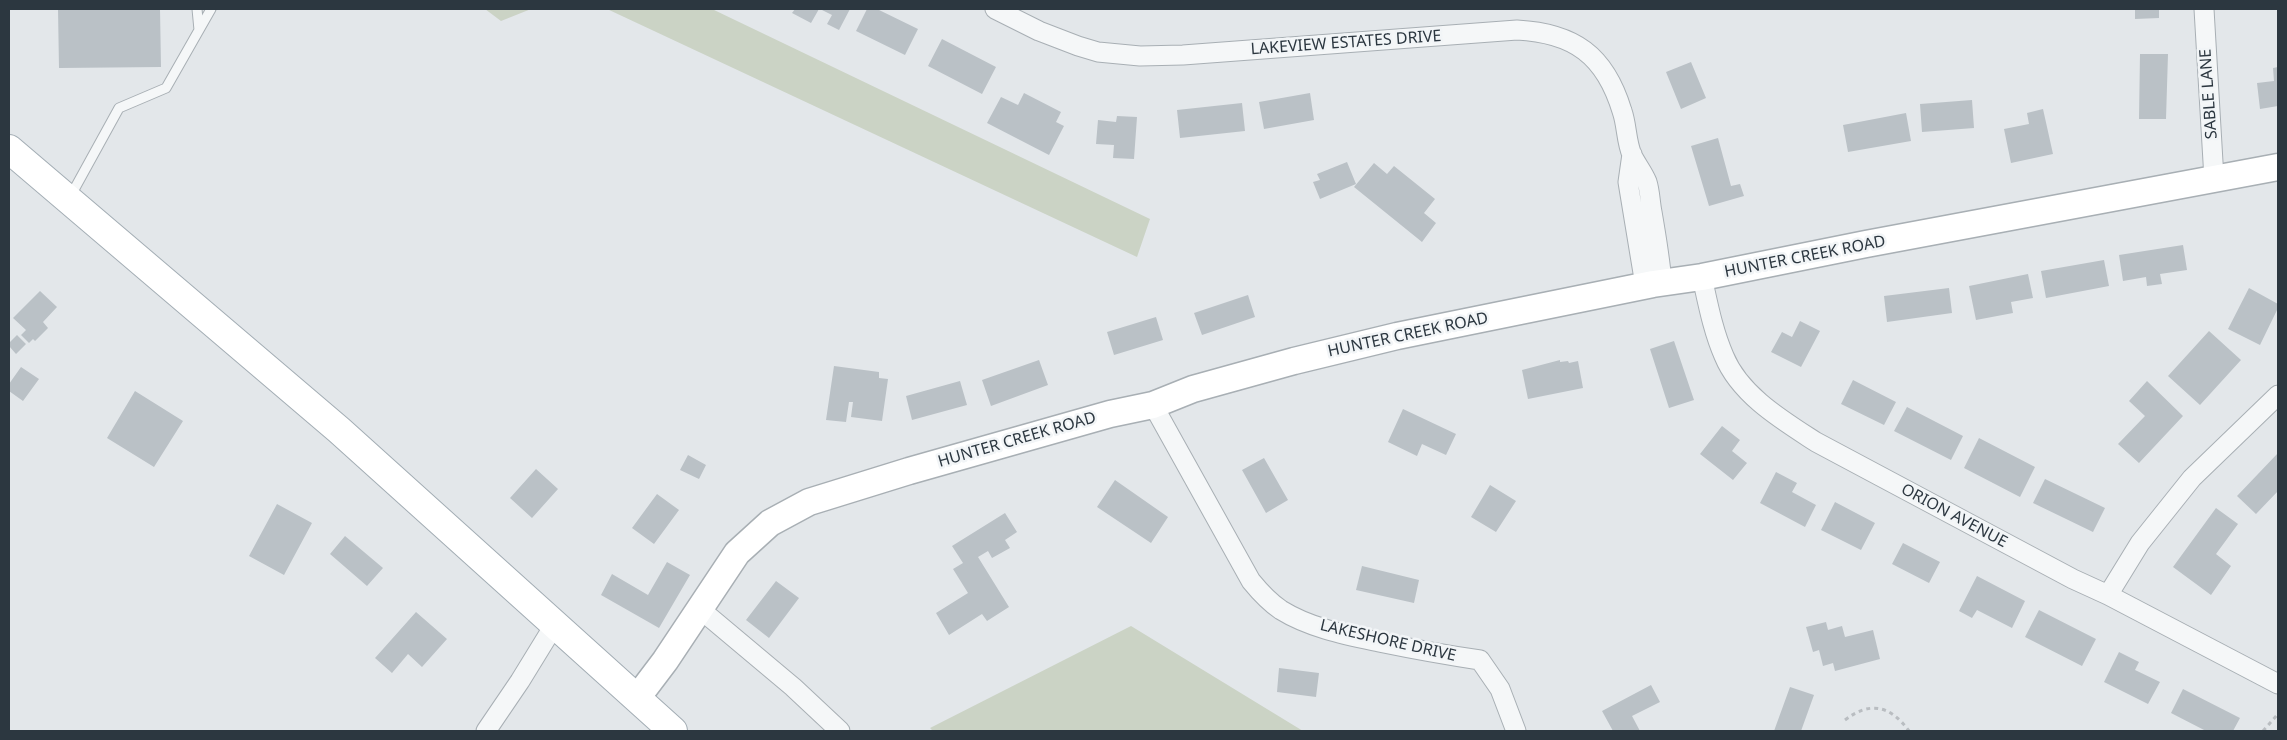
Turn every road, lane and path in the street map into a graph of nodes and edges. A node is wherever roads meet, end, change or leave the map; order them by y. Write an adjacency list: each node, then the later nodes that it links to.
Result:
1 (197, 9): 5 (lane)
2 (211, 9): 5 (lane)
3 (994, 9): 11 (street, LAKEVIEW ESTATES DRIVE)
4 (2204, 9): 8 (street, SABLE LANE)
5 (199, 30): 9 (lane)
6 (9, 149): 9 (main road)
7 (2278, 167): 8 (main road, HUNTER CREEK ROAD)
8 (2214, 179): 10 (main road, HUNTER CREEK ROAD)
9 (69, 200): 16 (main road)
10 (1702, 277): 11 (main road, HUNTER CREEK ROAD); 14 (street, ORION AVENUE)
11 (1653, 284): 13 (main road, HUNTER CREEK ROAD)
12 (2278, 395): 14 (street)
13 (1153, 405): 15 (main road, HUNTER CREEK ROAD); 24 (street, LAKESHORE DRIVE)
14 (2108, 595): 17 (street, ORION AVENUE)
15 (700, 609): 18 (main road, HUNTER CREEK ROAD); 23 (street)
16 (555, 624): 18 (main road); 21 (street)
17 (2278, 684)
18 (637, 698): 22 (main road)
19 (2278, 714): 26 (path)
20 (1844, 720): 25 (path)
21 (486, 731)
22 (673, 731)
23 (840, 731)
24 (1516, 731)
25 (1909, 731)
26 (2263, 731)

